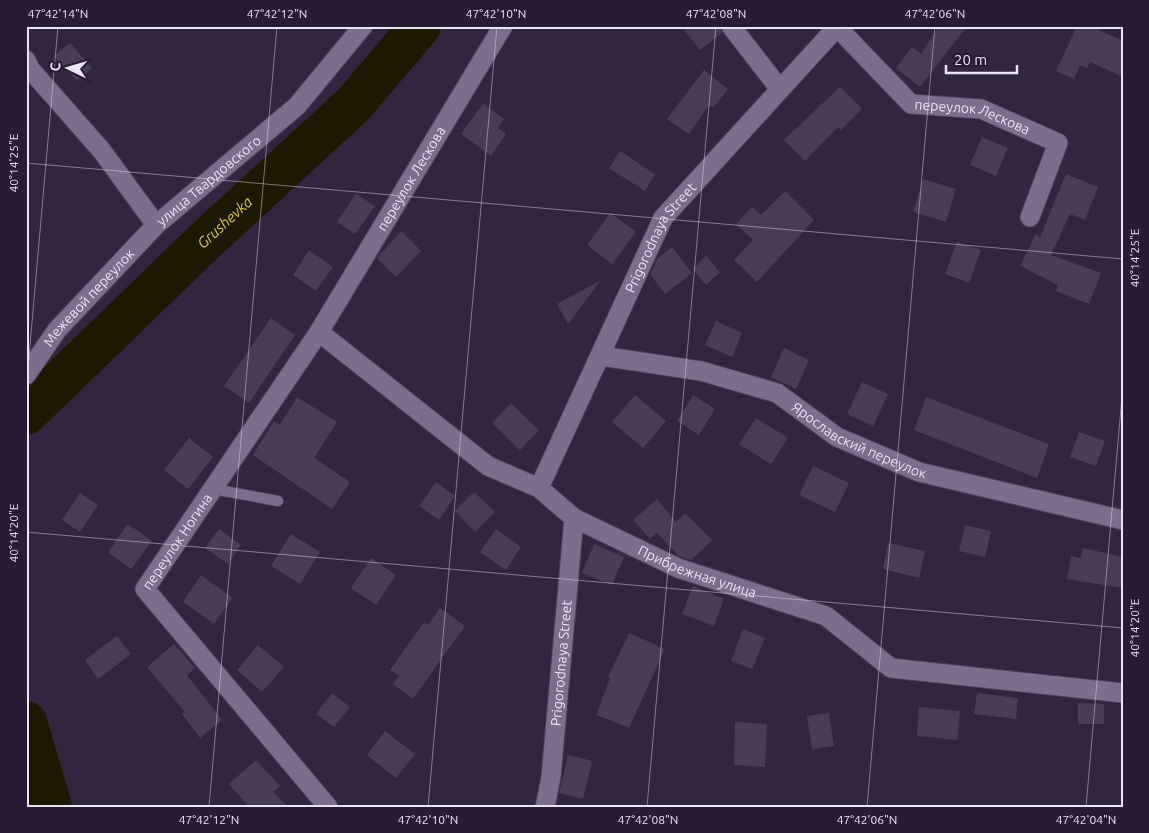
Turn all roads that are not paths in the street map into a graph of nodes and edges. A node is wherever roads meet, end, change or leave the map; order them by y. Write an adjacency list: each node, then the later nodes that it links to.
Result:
1 (363, 26): 8 (street, улица Твардовского)
2 (503, 26): 9 (street, переулок Лескова)
3 (730, 26): 6 (street)
4 (838, 26): 6 (street, Prigorodnaya Street); 7 (street, переулок Лескова)
5 (26, 60): 8 (street, улица Твардовского)
6 (780, 88): 10 (street, Prigorodnaya Street)
7 (1030, 217)
8 (156, 225): 11 (street, Межевой переулок)
9 (319, 332): 12 (street, Прибрежная улица); 13 (street, переулок Ногина)
10 (601, 356): 12 (street, Prigorodnaya Street); 16 (street, Ярославский переулок)
11 (26, 375)
12 (539, 488): 15 (street, Прибрежная улица)
13 (212, 489): 14 (lane); 18 (street, переулок Ногина)
14 (278, 501)
15 (574, 518): 17 (street, Прибрежная улица); 19 (street, Prigorodnaya Street)
16 (1123, 520)
17 (1123, 693)
18 (328, 807)
19 (544, 807)

